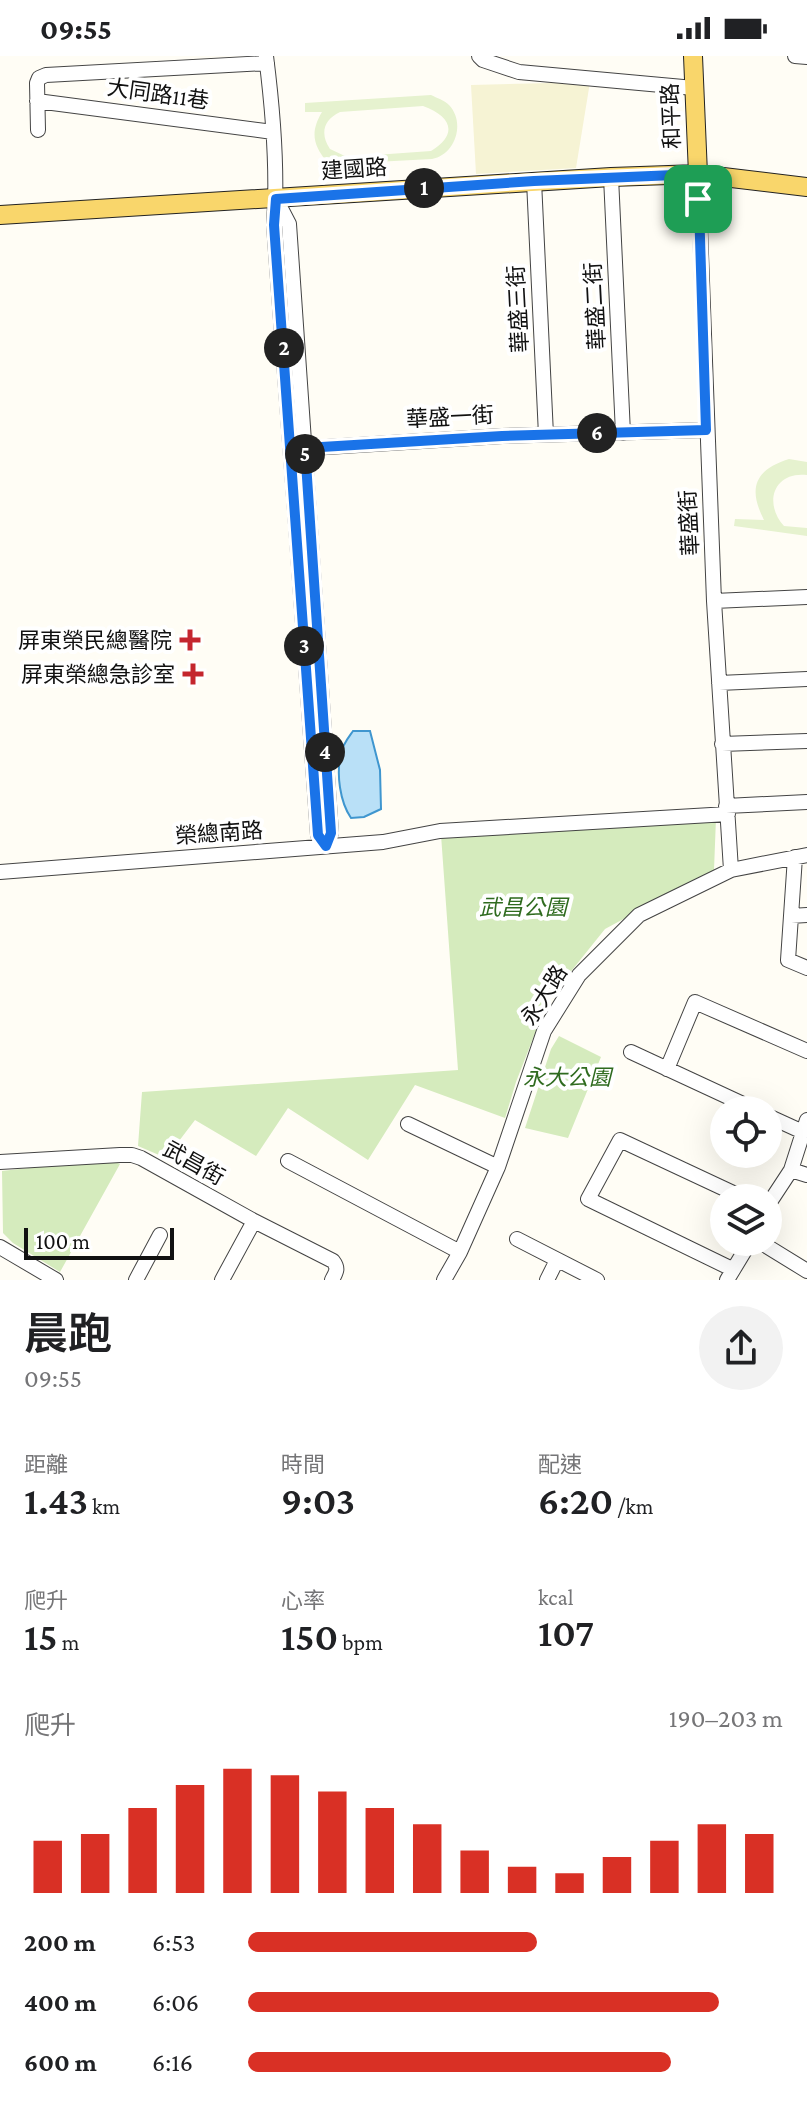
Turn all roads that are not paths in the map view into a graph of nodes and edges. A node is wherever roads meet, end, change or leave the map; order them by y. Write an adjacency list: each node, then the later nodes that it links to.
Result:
1 (479, 56): 9 (street)
2 (521, 56): 9 (street)
3 (693, 56): 10 (main road, 和平路)
4 (795, 56): 5 (street)
5 (807, 57)
6 (267, 59): 7 (street); 13 (street)
7 (196, 61): 8 (street)
8 (102, 63): 11 (street)
9 (519, 72): 10 (street)
10 (694, 88): 14 (main road, 和平路)
11 (37, 101): 12 (street); 13 (street, 大同路11巷)
12 (38, 130)
13 (273, 132): 18 (street)
14 (698, 174): 15 (main road, 建國路); 17 (main road, 建國路); 20 (street, 華盛街)
15 (611, 177): 16 (main road, 建國路); 21 (street, 華盛二街)
16 (534, 181): 18 (main road, 建國路); 22 (street, 華盛三街)
17 (807, 187)
18 (276, 199): 19 (main road, 建國路); 23 (street)
19 (0, 215)
20 (706, 430): 21 (street, 華盛一街); 26 (street, 華盛街)
21 (623, 433): 22 (street, 華盛一街)
22 (546, 435): 23 (street, 華盛一街)
23 (298, 448): 24 (street)
24 (303, 521): 31 (street); 31 (street)
25 (807, 597): 26 (street)
26 (714, 601): 28 (street, 華盛街)
27 (807, 679): 28 (street)
28 (719, 683): 30 (street, 華盛街)
29 (807, 741): 30 (street)
30 (722, 744): 33 (street, 華盛街)
31 (319, 753): 34 (street)
32 (807, 802): 33 (street, 榮總南路)
33 (727, 810): 34 (street, 榮總南路); 36 (street, 華盛街)
34 (326, 846): 37 (street, 榮總南路)
35 (801, 856): 36 (street, 永大路); 39 (street)
36 (731, 870): 50 (street, 永大路)
37 (0, 872)
38 (807, 915): 39 (street)
39 (791, 916): 40 (street)
40 (807, 968)
41 (807, 1051): 43 (street)
42 (631, 1052): 43 (street)
43 (667, 1069): 44 (street)
44 (726, 1096)
45 (782, 1120): 47 (street)
46 (408, 1124): 50 (street)
47 (805, 1126): 51 (street)
48 (288, 1161): 59 (street)
49 (0, 1162): 55 (street, 武昌街)
50 (498, 1167): 59 (street, 永大路)
51 (791, 1170): 52 (street); 54 (street)
52 (807, 1175)
53 (714, 1184): 64 (street)
54 (782, 1184)
55 (254, 1221): 67 (street); 68 (street, 武昌街)
56 (160, 1235): 66 (street)
57 (517, 1239): 62 (street)
58 (0, 1247): 65 (street)
59 (460, 1252): 69 (street, 永大路)
60 (741, 1256): 64 (street)
61 (782, 1256): 63 (street)
62 (557, 1260): 70 (street); 71 (street)
63 (807, 1271)
64 (729, 1275)
65 (56, 1280)
66 (136, 1280)
67 (222, 1280)
68 (332, 1280)
69 (444, 1280)
70 (547, 1280)
71 (597, 1280)

